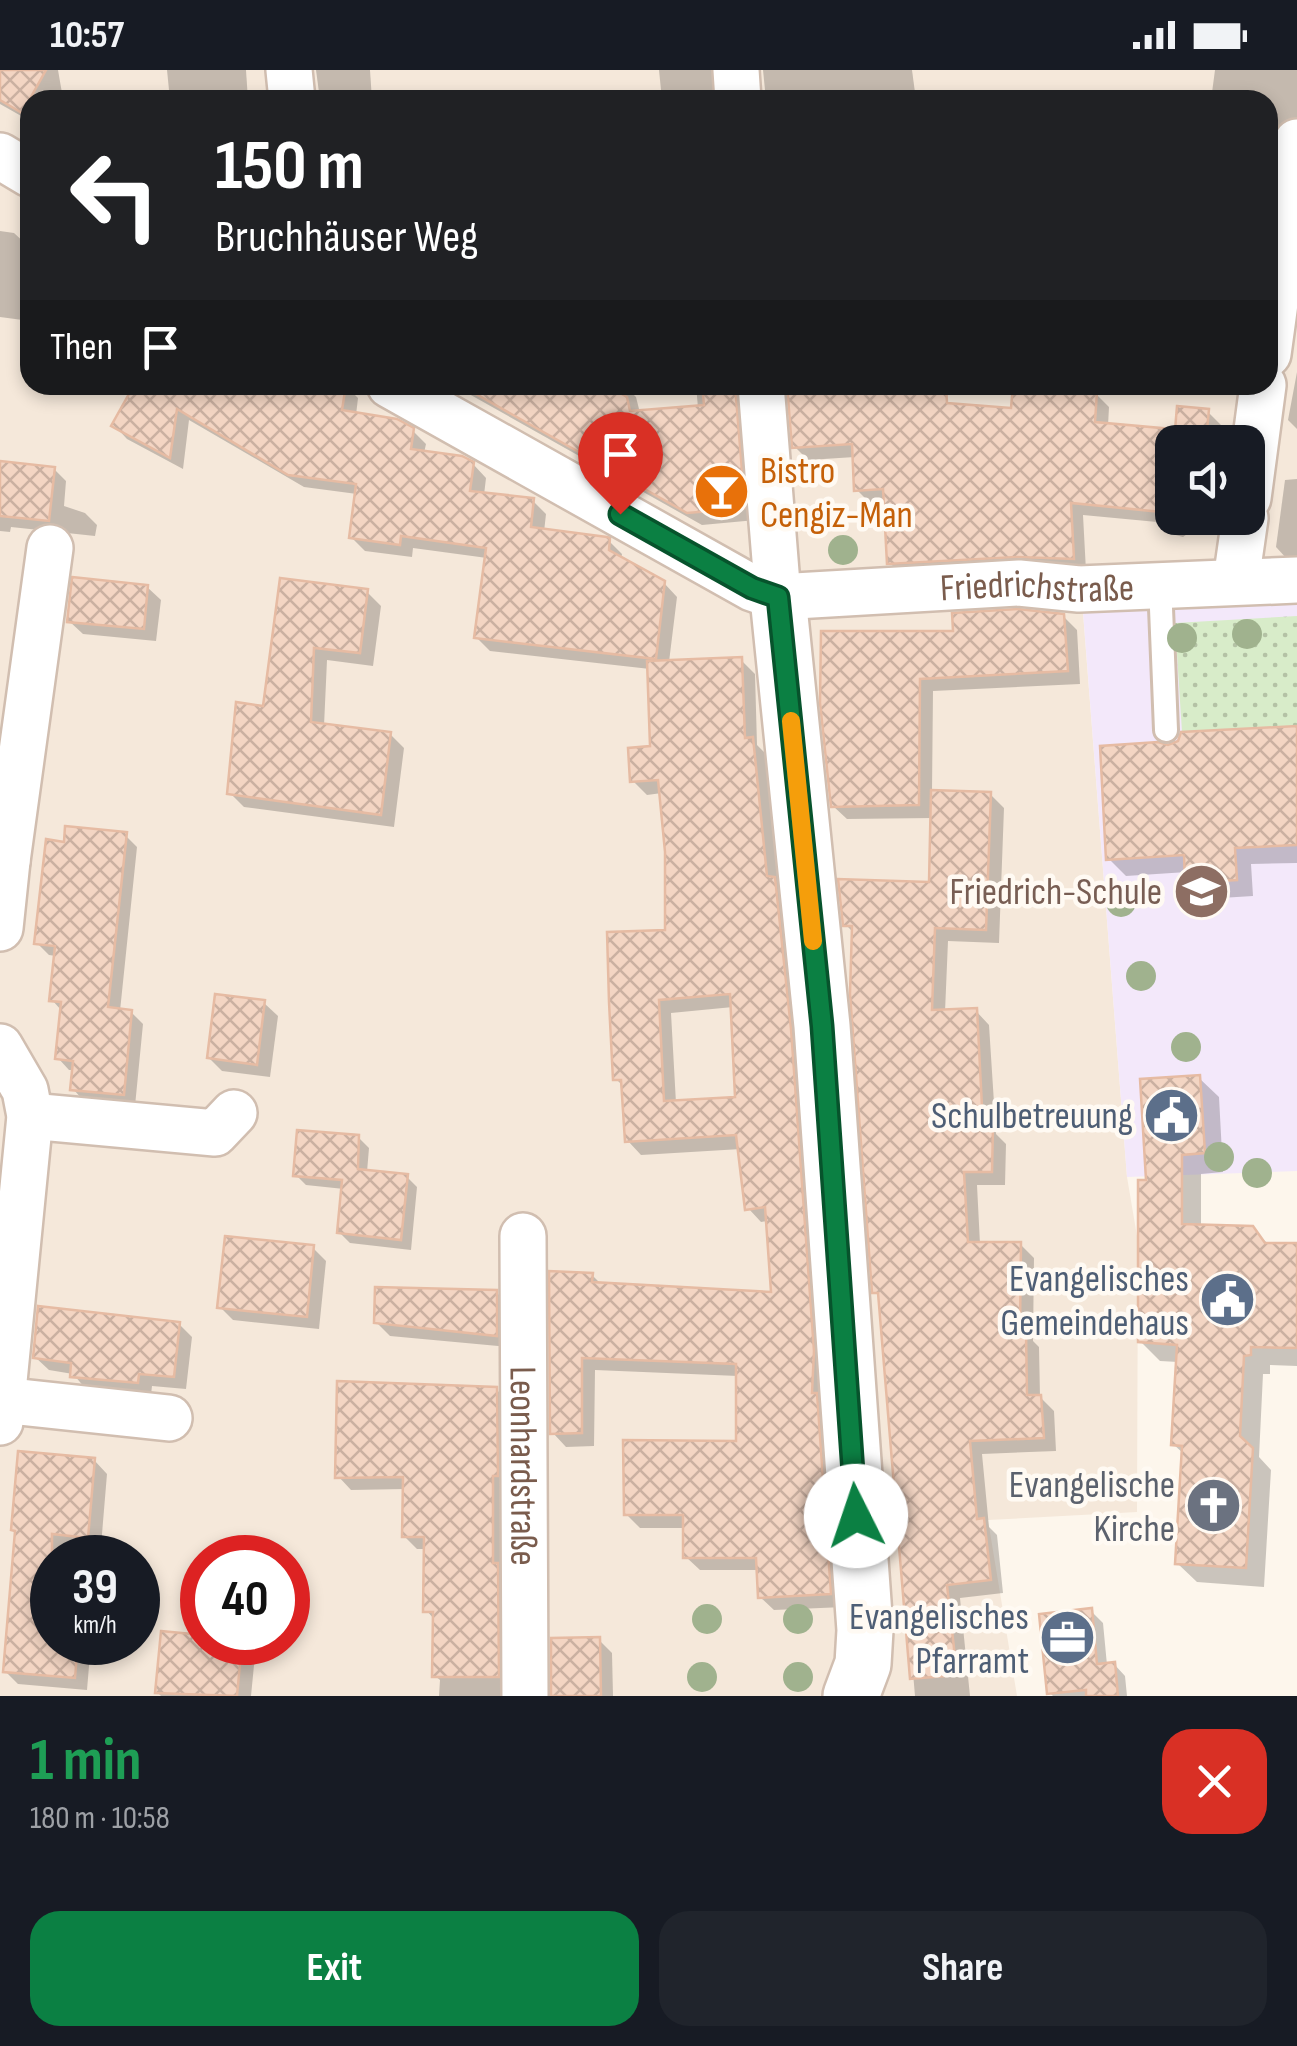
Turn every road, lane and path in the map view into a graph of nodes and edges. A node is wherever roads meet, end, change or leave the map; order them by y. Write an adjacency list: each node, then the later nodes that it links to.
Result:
1 (1297, 142): 2 (street)
2 (1278, 281)
3 (408, 395): 12 (street)
4 (762, 395): 12 (street)
5 (1262, 395): 6 (street)
6 (1258, 425)
7 (1243, 535): 10 (street)
8 (50, 548): 14 (street)
9 (1297, 580): 10 (street, Friedrichstraße)
10 (1236, 581): 11 (street, Friedrichstraße)
11 (1160, 584): 12 (street, Friedrichstraße); 13 (lane)
12 (778, 597): 23 (street)
13 (1166, 730)
14 (3, 861): 15 (street)
15 (0, 928)
16 (0, 1046): 18 (street)
17 (234, 1113): 18 (street)
18 (30, 1116): 20 (street)
19 (524, 1236): 22 (street, Leonhardstraße)
20 (1, 1411): 21 (street)
21 (169, 1418)
22 (525, 1696)
23 (852, 1696)

